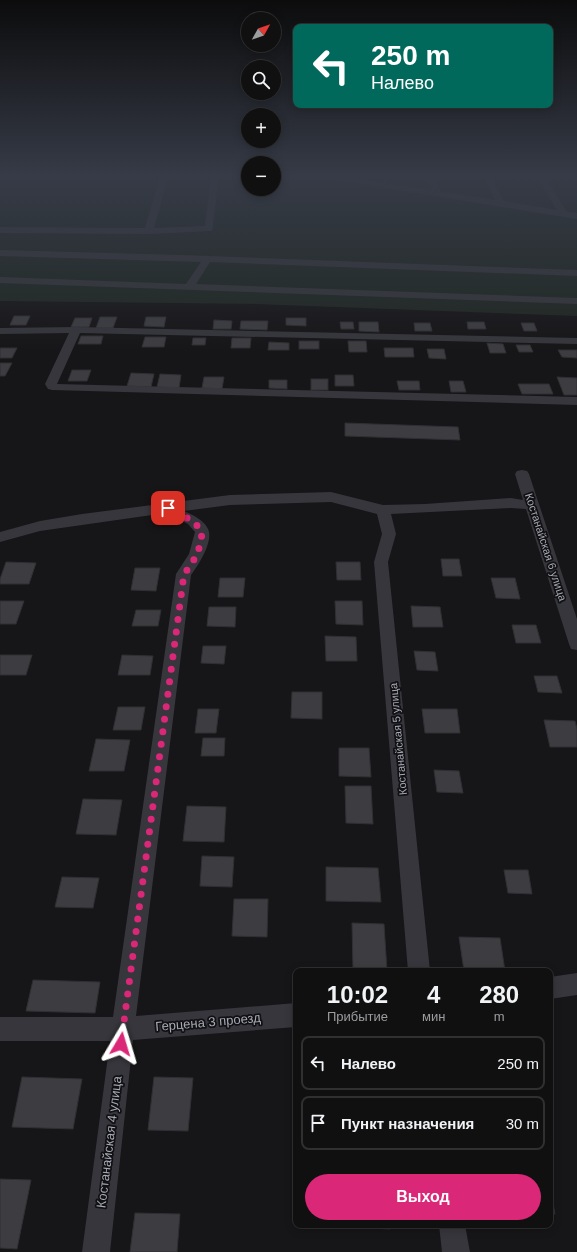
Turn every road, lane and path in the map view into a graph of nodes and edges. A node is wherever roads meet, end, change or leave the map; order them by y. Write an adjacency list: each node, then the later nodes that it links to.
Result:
1 (0, 253): 2 (street)
2 (207, 259): 3 (street); 5 (street)
3 (577, 273)
4 (0, 280): 5 (street)
5 (190, 286): 6 (street)
6 (577, 301)
7 (76, 330): 8 (street); 9 (street); 10 (street)
8 (0, 331)
9 (577, 341)
10 (577, 400)
11 (522, 474): 12 (street, Костанайская 6 улица)
12 (532, 505): 14 (street); 16 (street, Костанайская 6 улица)
13 (168, 508): 14 (street); 15 (street); 22 (street, Костанайская 4 улица)
14 (383, 510): 17 (street, Костанайская 5 улица)
15 (0, 537)
16 (577, 644)
17 (419, 968)
18 (577, 984): 19 (street)
19 (553, 988)
20 (293, 1015): 22 (street, Герцена 3 проезд)
21 (0, 1029): 22 (street, Герцена 3 проезд)
22 (123, 1029): 24 (street, Костанайская 4 улица)
23 (452, 1228): 25 (street)
24 (96, 1252)
25 (456, 1252)

